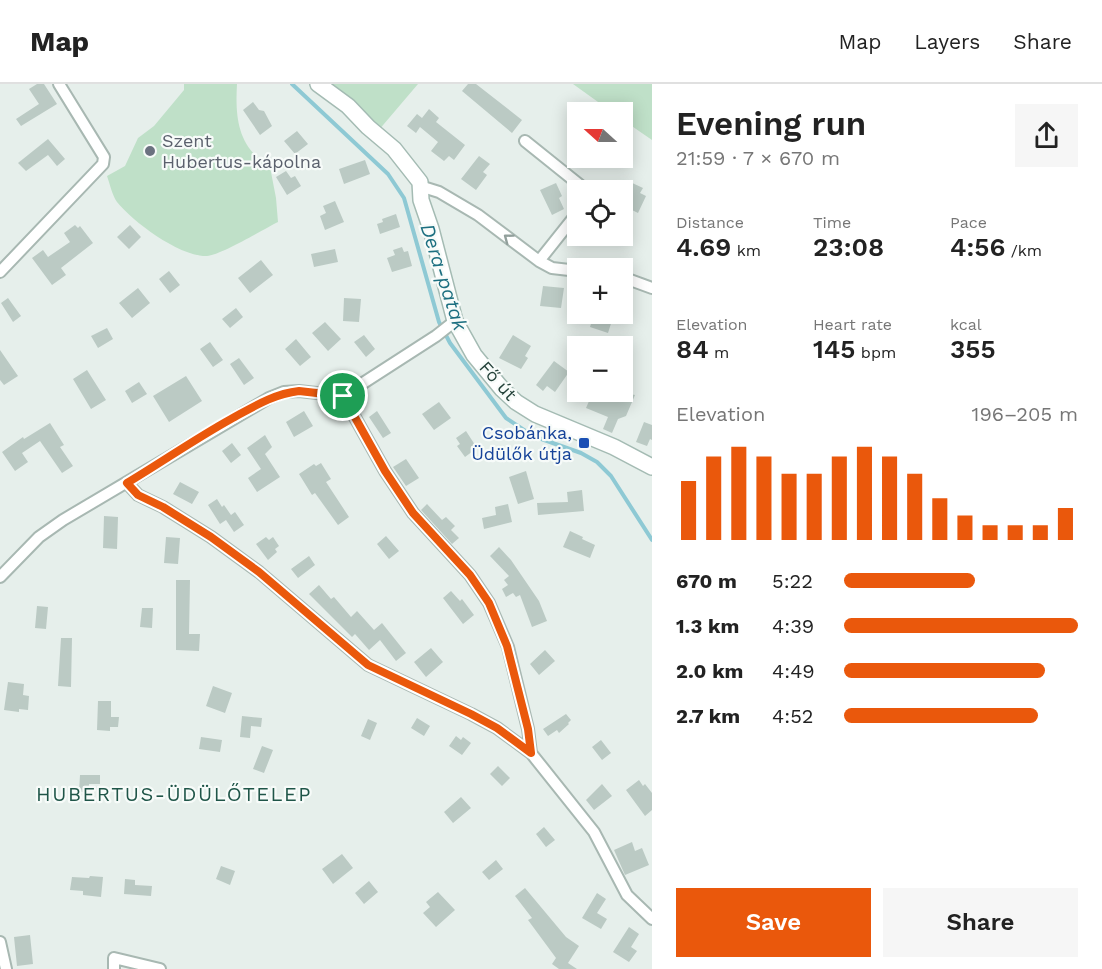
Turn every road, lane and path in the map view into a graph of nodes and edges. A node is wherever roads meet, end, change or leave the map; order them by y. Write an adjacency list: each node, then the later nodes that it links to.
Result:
1 (59, 84): 9 (street)
2 (318, 84): 5 (main road, Fő út)
3 (525, 141): 4 (street)
4 (574, 180)
5 (420, 182): 7 (street, one-way to 5); 12 (main road, Fő út)
6 (567, 226): 7 (street)
7 (539, 261): 8 (street)
8 (567, 270)
9 (0, 272)
10 (633, 281): 11 (street)
11 (652, 288)
12 (452, 324): 13 (street); 14 (main road, Fő út)
13 (343, 396): 15 (street); 17 (street)
14 (652, 467)
15 (127, 483): 16 (street); 17 (street)
16 (0, 577)
17 (531, 753): 18 (street)
18 (652, 919)
19 (0, 942): 21 (street)
20 (114, 963): 22 (street)
21 (6, 969)
22 (160, 969)

